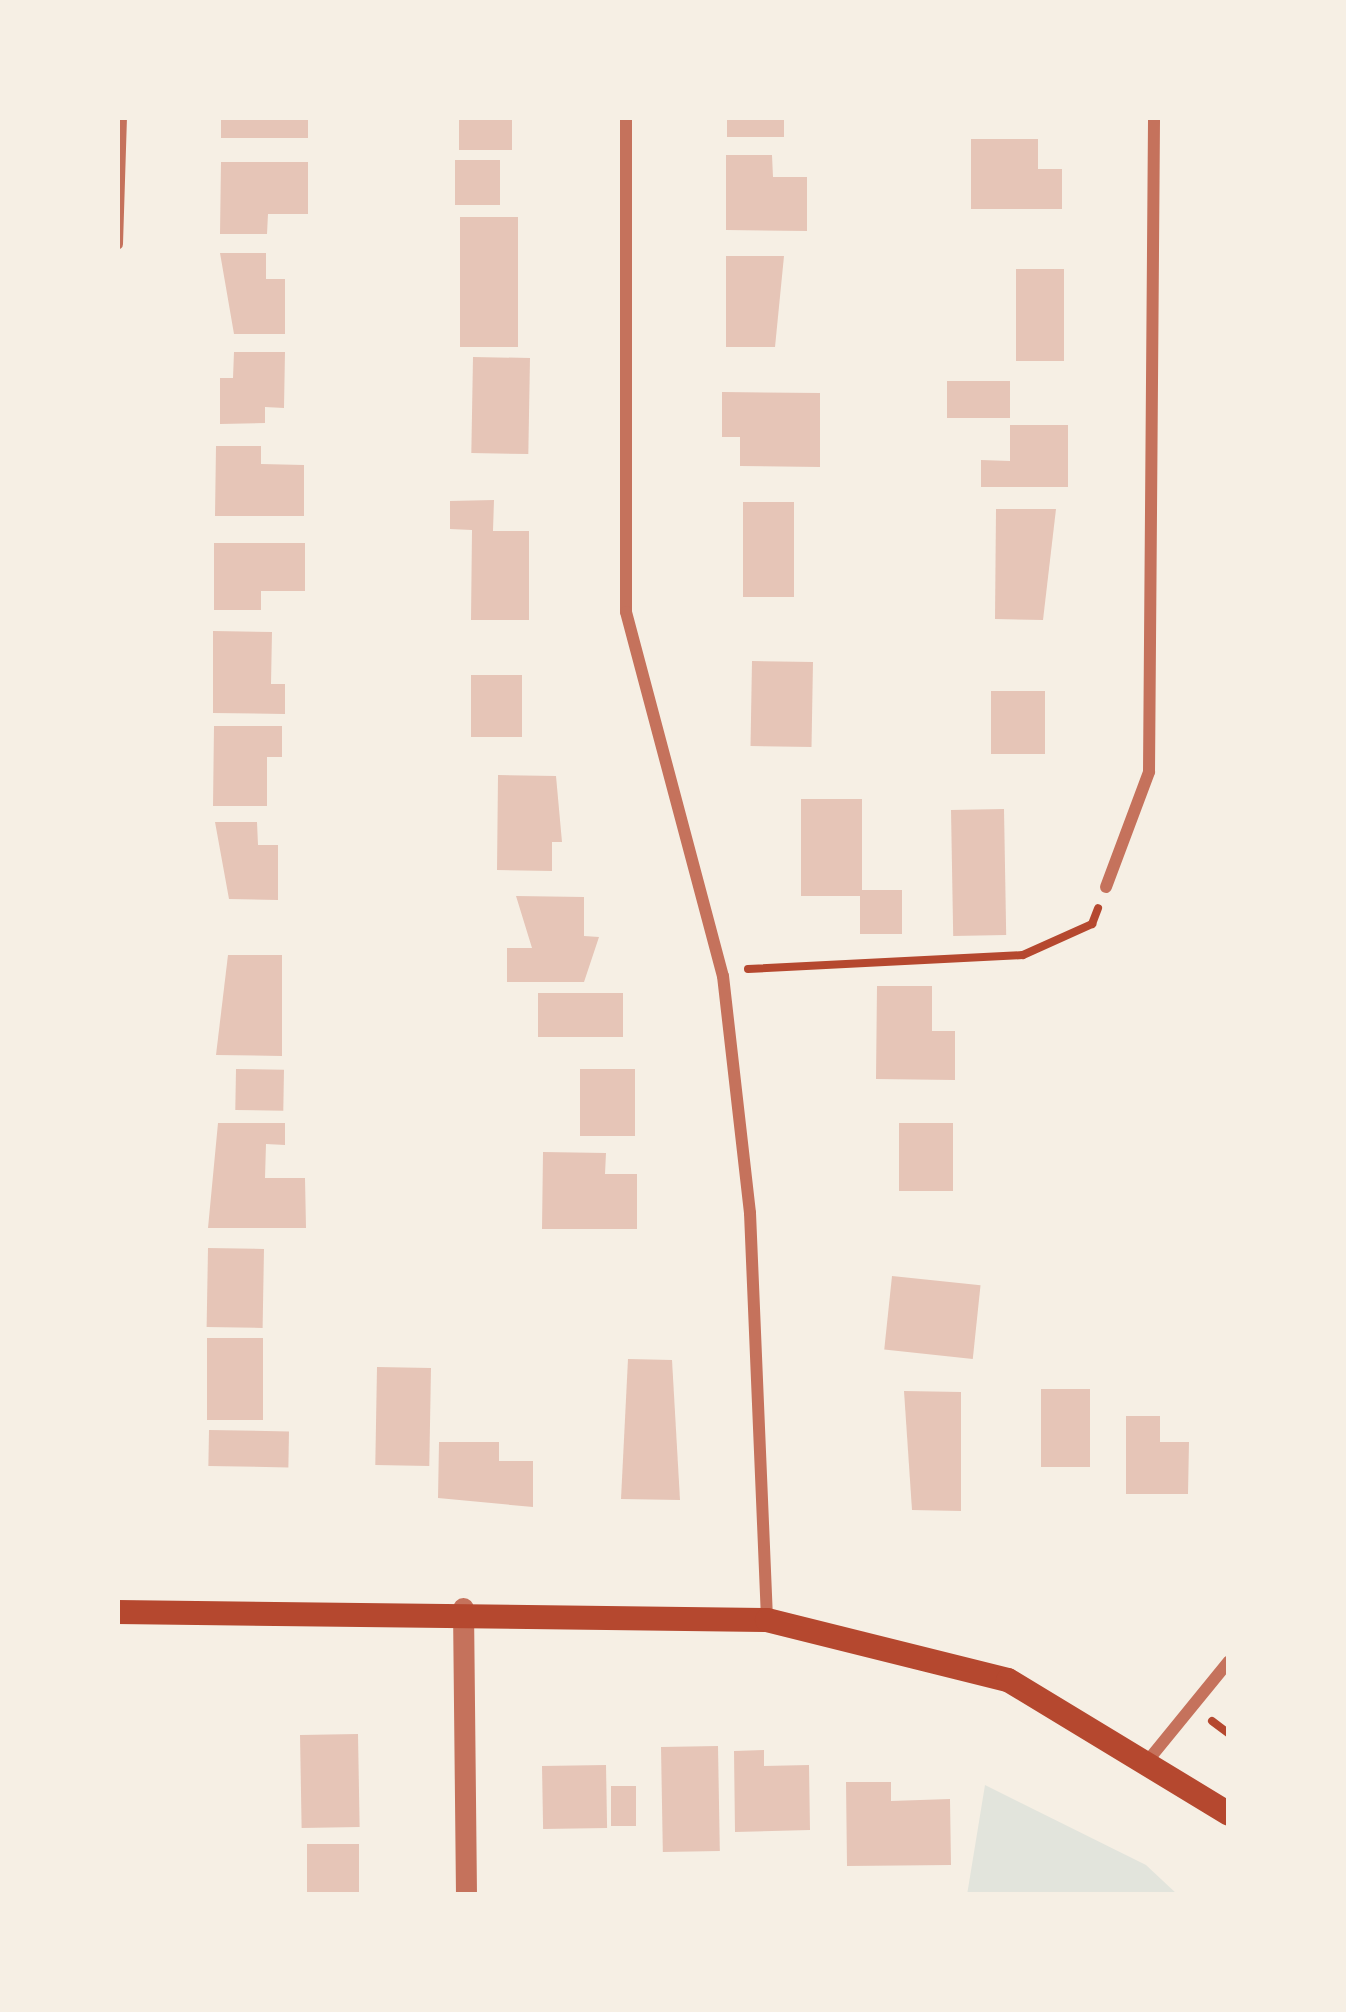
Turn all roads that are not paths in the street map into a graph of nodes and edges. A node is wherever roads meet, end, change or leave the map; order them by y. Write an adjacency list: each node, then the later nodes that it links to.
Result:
1 (121, 117): 4 (street)
2 (626, 117): 8 (street)
3 (1154, 117): 5 (street)
4 (117, 244)
5 (1106, 887)
6 (463, 1608): 7 (main road); 8 (main road); 12 (street)
7 (117, 1612)
8 (767, 1620): 10 (main road)
9 (1229, 1661): 10 (street)
10 (1150, 1758): 11 (main road)
11 (1229, 1814)
12 (466, 1895)

